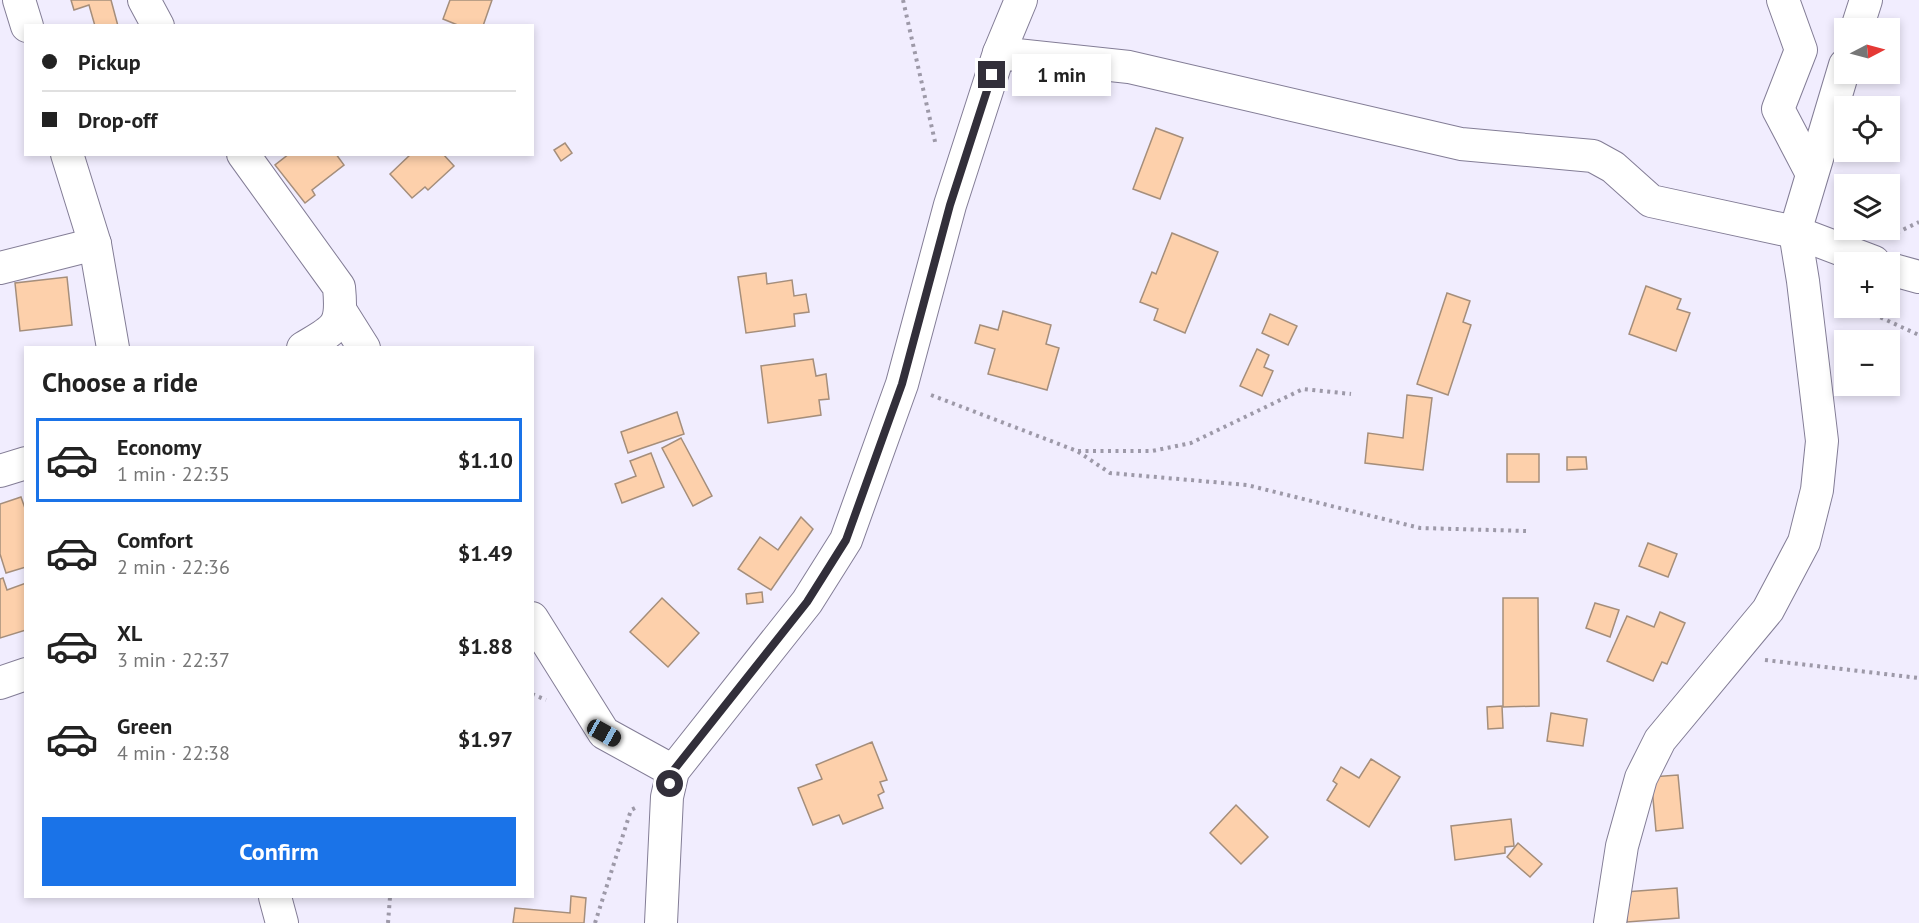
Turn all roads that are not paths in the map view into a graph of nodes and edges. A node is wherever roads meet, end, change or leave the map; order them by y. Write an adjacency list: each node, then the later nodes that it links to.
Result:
1 (19, 0): 7 (street)
2 (144, 0): 8 (street)
3 (1021, 0): 9 (street)
4 (1783, 0): 13 (street)
5 (1866, 0): 6 (street)
6 (1860, 18)
7 (26, 24)
8 (157, 24)
9 (999, 53): 14 (street); 29 (street)
10 (1839, 84): 13 (street)
11 (68, 156): 15 (street)
12 (244, 156): 20 (street)
13 (1811, 172): 14 (street)
14 (1795, 232): 16 (street); 33 (street)
15 (95, 244): 17 (street); 21 (street)
16 (1848, 252)
17 (0, 268)
18 (1900, 272): 19 (street)
19 (1919, 277)
20 (342, 313): 22 (street); 23 (street)
21 (113, 346)
22 (306, 346)
23 (363, 346)
24 (24, 464): 25 (street)
25 (0, 471)
26 (534, 621): 29 (street)
27 (24, 675): 28 (street)
28 (0, 683)
29 (670, 784): 32 (street)
30 (275, 898): 31 (street)
31 (282, 923)
32 (661, 923)
33 (1610, 923)

